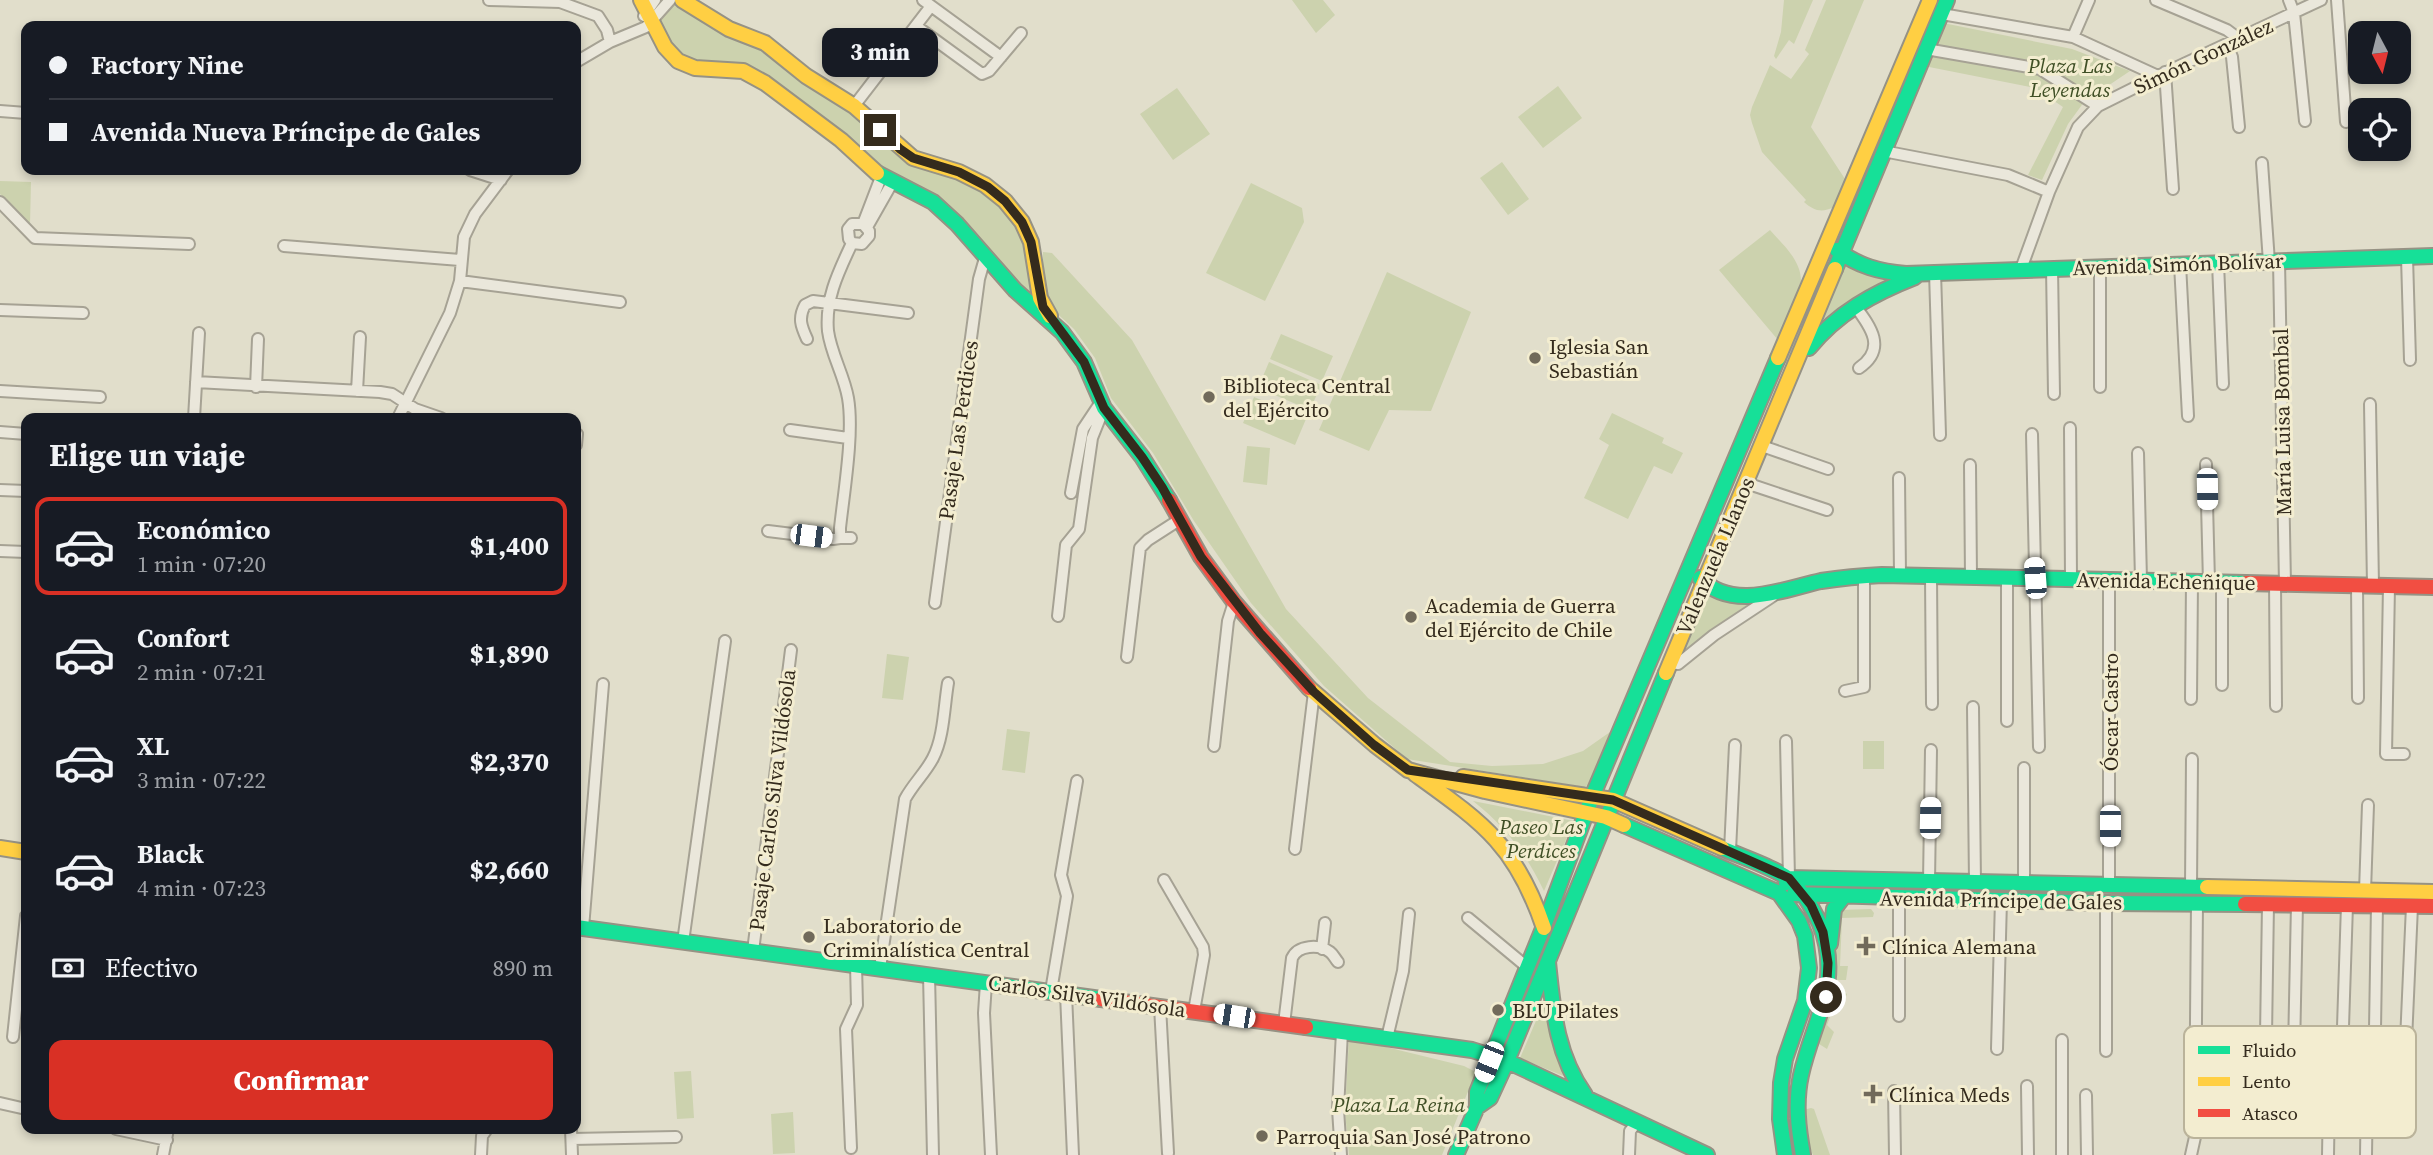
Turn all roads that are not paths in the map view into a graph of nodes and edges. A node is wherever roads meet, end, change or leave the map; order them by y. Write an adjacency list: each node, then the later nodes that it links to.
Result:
1 (489, 0): 18 (street)
2 (670, 0): 12 (street)
3 (682, 0): 24 (main road)
4 (1930, 0): 38 (main road, Valenzuela Llanos)
5 (2089, 0): 16 (street)
6 (2156, 0): 17 (street)
7 (2289, 0): 13 (street)
8 (2321, 0): 13 (street, Simón González)
9 (2337, 0): 29 (street)
10 (927, 3): 14 (street); 21 (street)
11 (1945, 7): 16 (street); 20 (main road, Valenzuela Llanos)
12 (649, 8): 18 (street); 34 (main road)
13 (2294, 13): 17 (street, Simón González); 28 (street)
14 (916, 26): 21 (street); 24 (street)
15 (1021, 33): 21 (street)
16 (2073, 37): 23 (street)
17 (2239, 39): 19 (street, Simón González)
18 (610, 42): 22 (street)
19 (2227, 45): 23 (street, Simón González); 30 (street)
20 (1926, 49): 25 (street); 31 (main road, Valenzuela Llanos)
21 (1001, 57)
22 (581, 59)
23 (2161, 74): 25 (street, Simón González); 35 (street)
24 (854, 106): 54 (main road)
25 (2098, 106): 36 (street, Simón González)
26 (0, 111): 27 (street)
27 (21, 113)
28 (2305, 121)
29 (2346, 122)
30 (2239, 127)
31 (1883, 151): 36 (street); 41 (main road, Valenzuela Llanos)
32 (2262, 163): 46 (street, María Luisa Bombal)
33 (505, 175): 45 (street)
34 (887, 180): 44 (main road); 57 (street)
35 (2173, 189)
36 (2049, 192): 51 (street, Simón González)
37 (0, 202): 39 (street)
38 (1828, 242): 41 (main road, Avenida Simón Bolívar); 107 (main road, Valenzuela Llanos)
39 (189, 244)
40 (284, 246): 45 (street)
41 (1842, 254): 52 (main road, Avenida Simón Bolívar); 69 (main road, Valenzuela Llanos)
42 (2433, 256): 43 (main road, Avenida Simón Bolívar)
43 (2407, 257): 46 (main road, Avenida Simón Bolívar); 67 (street)
44 (985, 258): 55 (main road); 127 (street, Pasaje Las Perdices)
45 (460, 260): 53 (street)
46 (2274, 261): 47 (main road, Avenida Simón Bolívar); 120 (street, María Luisa Bombal)
47 (2218, 263): 48 (main road, Avenida Simón Bolívar); 71 (street)
48 (2180, 264): 49 (main road, Avenida Simón Bolívar); 84 (street)
49 (2100, 267): 50 (main road, Avenida Simón Bolívar); 73 (street)
50 (2052, 268): 51 (main road, Avenida Simón Bolívar); 76 (street)
51 (2021, 269): 52 (main road, Avenida Simón Bolívar)
52 (1929, 273): 58 (main road, Avenida Simón Bolívar); 90 (street)
53 (460, 281): 56 (street); 78 (street)
54 (1037, 283): 55 (main road); 62 (main road)
55 (1014, 290): 62 (main road)
56 (620, 302)
57 (829, 302): 61 (street); 66 (street); 91 (street)
58 (1855, 306): 68 (street); 69 (main road, Avenida Simón Bolívar)
59 (0, 310): 60 (street)
60 (83, 313)
61 (908, 313)
62 (1062, 332): 80 (main road)
63 (199, 333): 70 (street)
64 (360, 337): 75 (street)
65 (258, 339): 72 (street)
66 (807, 339)
67 (2410, 360)
68 (1858, 369)
69 (1789, 380): 92 (main road, Valenzuela Llanos)
70 (196, 382): 72 (street); 81 (street)
71 (2223, 384)
72 (257, 387): 75 (street)
73 (2101, 387)
74 (0, 391): 77 (street)
75 (356, 391): 78 (street)
76 (2054, 394)
77 (100, 397)
78 (405, 403): 82 (street); 83 (street)
79 (2370, 404): 122 (street)
80 (1103, 405): 101 (street); 103 (main road); 128 (street)
81 (194, 413)
82 (400, 413)
83 (427, 413)
84 (2188, 416)
85 (2070, 428): 114 (street)
86 (790, 430): 91 (street)
87 (0, 432): 88 (street)
88 (21, 434)
89 (2032, 434): 113 (street)
90 (1940, 435)
91 (848, 438): 104 (street)
92 (1762, 446): 96 (street); 98 (main road, Valenzuela Llanos)
93 (2138, 453): 116 (street)
94 (2206, 464): 118 (street)
95 (1970, 465): 111 (street)
96 (1828, 469)
97 (1899, 478): 108 (street)
98 (1746, 483): 102 (street); 119 (main road, Valenzuela Llanos)
99 (0, 490): 100 (street)
100 (21, 491)
101 (1071, 493)
102 (1827, 510)
103 (1179, 520): 126 (main road); 131 (street)
104 (768, 531)
105 (0, 551): 106 (street)
106 (21, 552)
107 (1690, 567): 119 (main road, Avenida Echeñique); 154 (main road, Valenzuela Llanos)
108 (1900, 575): 109 (main road, Avenida Echeñique); 110 (main road, Avenida Echeñique)
109 (1864, 576): 125 (main road, Avenida Echeñique); 136 (street)
110 (1931, 576): 111 (main road, Avenida Echeñique); 140 (street)
111 (1971, 577): 112 (main road, Avenida Echeñique)
112 (2007, 578): 113 (main road, Avenida Echeñique); 143 (street)
113 (2035, 578): 114 (main road, Avenida Echeñique); 147 (street)
114 (2071, 579): 115 (main road, Avenida Echeñique)
115 (2109, 580): 116 (main road, Avenida Echeñique); 168 (street, Óscar Castro)
116 (2141, 580): 117 (main road, Avenida Echeñique)
117 (2192, 582): 118 (main road, Avenida Echeñique); 139 (street)
118 (2215, 582): 120 (main road, Avenida Echeñique); 135 (street)
119 (1704, 583): 125 (main road, Avenida Echeñique); 132 (main road, Valenzuela Llanos)
120 (2280, 583): 121 (main road, Avenida Echeñique); 141 (street, María Luisa Bombal)
121 (2357, 585): 122 (main road, Avenida Echeñique); 138 (street)
122 (2373, 586): 123 (main road, Avenida Echeñique)
123 (2389, 586): 124 (main road, Avenida Echeñique); 149 (street)
124 (2433, 587)
125 (1775, 594): 132 (street, Avenida Echeñique)
126 (1234, 602): 137 (main road); 146 (street)
127 (935, 603)
128 (1058, 616)
129 (725, 641): 191 (street)
130 (791, 650): 193 (street, Pasaje Carlos Silva Vildósola)
131 (1127, 657)
132 (1671, 663): 155 (main road, Valenzuela Llanos)
133 (948, 682): 200 (street)
134 (603, 684): 186 (street)
135 (2222, 685)
136 (1845, 691)
137 (1314, 692): 152 (main road); 160 (street)
138 (2358, 698)
139 (2191, 699)
140 (1932, 704)
141 (2276, 706)
142 (1973, 707): 166 (street)
143 (2007, 721)
144 (1786, 741): 163 (street)
145 (1735, 745): 162 (street)
146 (1214, 746)
147 (2039, 747)
148 (1931, 751): 165 (street)
149 (2404, 754)
150 (2192, 759): 169 (street)
151 (2024, 768): 167 (street)
152 (1408, 770): 154 (main road, Avenida Príncipe de Gales); 157 (main road, Avenida Príncipe de Gales); 189 (main road)
153 (1077, 781): 203 (street)
154 (1591, 797): 155 (main road, Avenida Príncipe de Gales); 157 (main road, Valenzuela Llanos)
155 (1613, 800): 158 (main road, Valenzuela Llanos); 162 (main road, Avenida Príncipe de Gales)
156 (2368, 805): 170 (street)
157 (1586, 813): 158 (main road, Avenida Príncipe de Gales); 189 (main road, Valenzuela Llanos)
158 (1606, 817): 172 (main road, Avenida Príncipe de Gales); 194 (main road, Valenzuela Llanos)
159 (0, 848): 161 (main road)
160 (1295, 849)
161 (21, 851)
162 (1730, 851): 163 (main road, Avenida Príncipe de Gales)
163 (1789, 878): 165 (main road, Avenida Príncipe de Gales); 172 (main road); 173 (main road)
164 (1164, 880): 206 (street)
165 (1928, 881): 166 (main road, Avenida Príncipe de Gales)
166 (1975, 882): 167 (main road, Avenida Príncipe de Gales)
167 (2024, 884): 168 (main road, Avenida Príncipe de Gales)
168 (2109, 886): 169 (main road, Avenida Príncipe de Gales)
169 (2192, 887): 170 (main road, Avenida Príncipe de Gales)
170 (2365, 891): 171 (main road, Avenida Príncipe de Gales)
171 (2433, 892)
172 (1779, 893): 173 (main road, Avenida Príncipe de Gales); 247 (main road)
173 (1804, 894): 174 (main road, Avenida Príncipe de Gales); 197 (main road)
174 (1844, 896): 175 (main road, Avenida Príncipe de Gales); 197 (main road)
175 (1899, 898): 176 (main road, Avenida Príncipe de Gales); 207 (street)
176 (2001, 901): 177 (main road, Avenida Príncipe de Gales); 219 (street)
177 (2106, 903): 178 (main road, Avenida Príncipe de Gales); 220 (street)
178 (2197, 903): 179 (main road, Avenida Príncipe de Gales); 209 (street)
179 (2268, 904): 180 (main road, Avenida Príncipe de Gales); 210 (street)
180 (2297, 904): 181 (main road, Avenida Príncipe de Gales); 211 (street)
181 (2347, 905): 182 (main road, Avenida Príncipe de Gales); 212 (street)
182 (2377, 905): 183 (main road, Avenida Príncipe de Gales); 213 (street)
183 (2412, 905): 184 (main road, Avenida Príncipe de Gales); 214 (street)
184 (2433, 906)
185 (1409, 914): 217 (street)
186 (581, 917)
187 (1468, 918): 199 (street)
188 (1325, 923): 192 (street)
189 (1544, 926): 194 (main road, Carlos Silva Vildósola); 199 (main road, Valenzuela Llanos)
190 (581, 928): 191 (main road, Carlos Silva Vildósola)
191 (682, 942): 193 (main road, Carlos Silva Vildósola)
192 (1322, 949): 195 (street); 208 (street)
193 (753, 951): 198 (main road, Carlos Silva Vildósola)
194 (1548, 958): 222 (main road, Valenzuela Llanos); 226 (main road, Carlos Silva Vildósola)
195 (1338, 962)
196 (21, 963): 216 (street)
197 (1828, 963): 248 (main road)
198 (856, 965): 200 (main road, Carlos Silva Vildósola); 235 (street)
199 (1527, 967): 221 (main road, Valenzuela Llanos)
200 (880, 968): 201 (main road, Carlos Silva Vildósola)
201 (929, 975): 202 (main road, Carlos Silva Vildósola); 240 (street)
202 (986, 983): 203 (main road, Carlos Silva Vildósola); 241 (street)
203 (1051, 991): 204 (main road, Carlos Silva Vildósola)
204 (1066, 994): 205 (main road, Carlos Silva Vildósola); 242 (street)
205 (1160, 1006): 206 (main road, Carlos Silva Vildósola); 236 (street)
206 (1194, 1011): 208 (main road, Carlos Silva Vildósola)
207 (1899, 1016)
208 (1284, 1024): 215 (main road, Carlos Silva Vildósola)
209 (2196, 1026)
210 (2266, 1026)
211 (2294, 1026)
212 (2343, 1026)
213 (2375, 1026)
214 (2407, 1026)
215 (1342, 1032): 217 (main road, Carlos Silva Vildósola); 243 (street)
216 (13, 1037)
217 (1387, 1038): 221 (main road, Carlos Silva Vildósola)
218 (2062, 1040): 251 (street)
219 (1997, 1049)
220 (2106, 1051)
221 (1492, 1055): 222 (main road, Carlos Silva Vildósola); 228 (main road, Valenzuela Llanos)
222 (1507, 1061): 226 (main road, Carlos Silva Vildósola); 228 (main road, Valenzuela Llanos)
223 (2027, 1086): 250 (street)
224 (1894, 1091): 249 (street)
225 (2086, 1095): 252 (street)
226 (1588, 1098): 230 (main road, Carlos Silva Vildósola)
227 (0, 1103): 229 (street)
228 (1478, 1107): 244 (main road, Valenzuela Llanos)
229 (21, 1108)
230 (1638, 1121): 245 (street); 246 (main road, Carlos Silva Vildósola)
231 (483, 1134): 238 (street)
232 (571, 1134): 234 (street); 239 (street)
233 (167, 1135): 237 (street)
234 (676, 1137)
235 (851, 1149)
236 (1168, 1153)
237 (163, 1155)
238 (481, 1155)
239 (572, 1155)
240 (933, 1155)
241 (990, 1155)
242 (1073, 1155)
243 (1341, 1155)
244 (1456, 1155)
245 (1629, 1155)
246 (1706, 1155)
247 (1785, 1155)
248 (1803, 1155)
249 (1895, 1155)
250 (2028, 1155)
251 (2062, 1155)
252 (2087, 1155)

